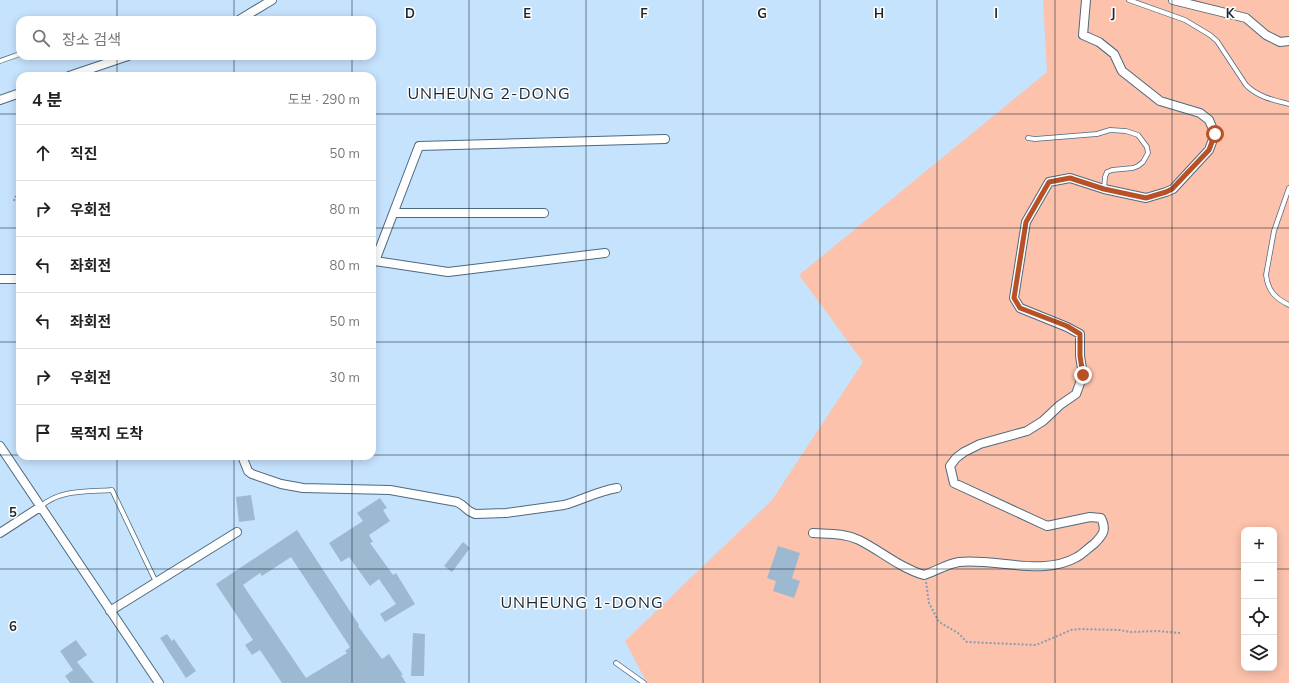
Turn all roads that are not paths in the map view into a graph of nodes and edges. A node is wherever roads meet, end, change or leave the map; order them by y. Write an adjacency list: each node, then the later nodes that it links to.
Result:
1 (272, 0): 5 (street)
2 (1086, 0): 17 (street)
3 (1128, 0): 13 (lane)
4 (1173, 0): 6 (street)
5 (246, 16)
6 (1289, 42)
7 (16, 55): 9 (lane)
8 (116, 60): 10 (street)
9 (0, 61)
10 (81, 72)
11 (16, 94): 12 (street)
12 (0, 100)
13 (1289, 104)
14 (1028, 138): 17 (lane)
15 (664, 139): 19 (street)
16 (1289, 188): 25 (lane)
17 (1104, 189): 32 (street)
18 (544, 212): 19 (street)
19 (394, 213): 21 (street)
20 (605, 253): 22 (street)
21 (376, 257)
22 (376, 262)
23 (0, 279): 24 (street)
24 (16, 279)
25 (1289, 305)
26 (0, 446): 29 (street)
27 (244, 460): 28 (street)
28 (617, 488)
29 (40, 507): 31 (street); 33 (lane); 34 (street)
30 (237, 532): 33 (street)
31 (0, 533)
32 (813, 533)
33 (156, 583): 34 (street)
34 (110, 611): 36 (street)
35 (616, 663): 37 (lane)
36 (159, 683)
37 (644, 683)

